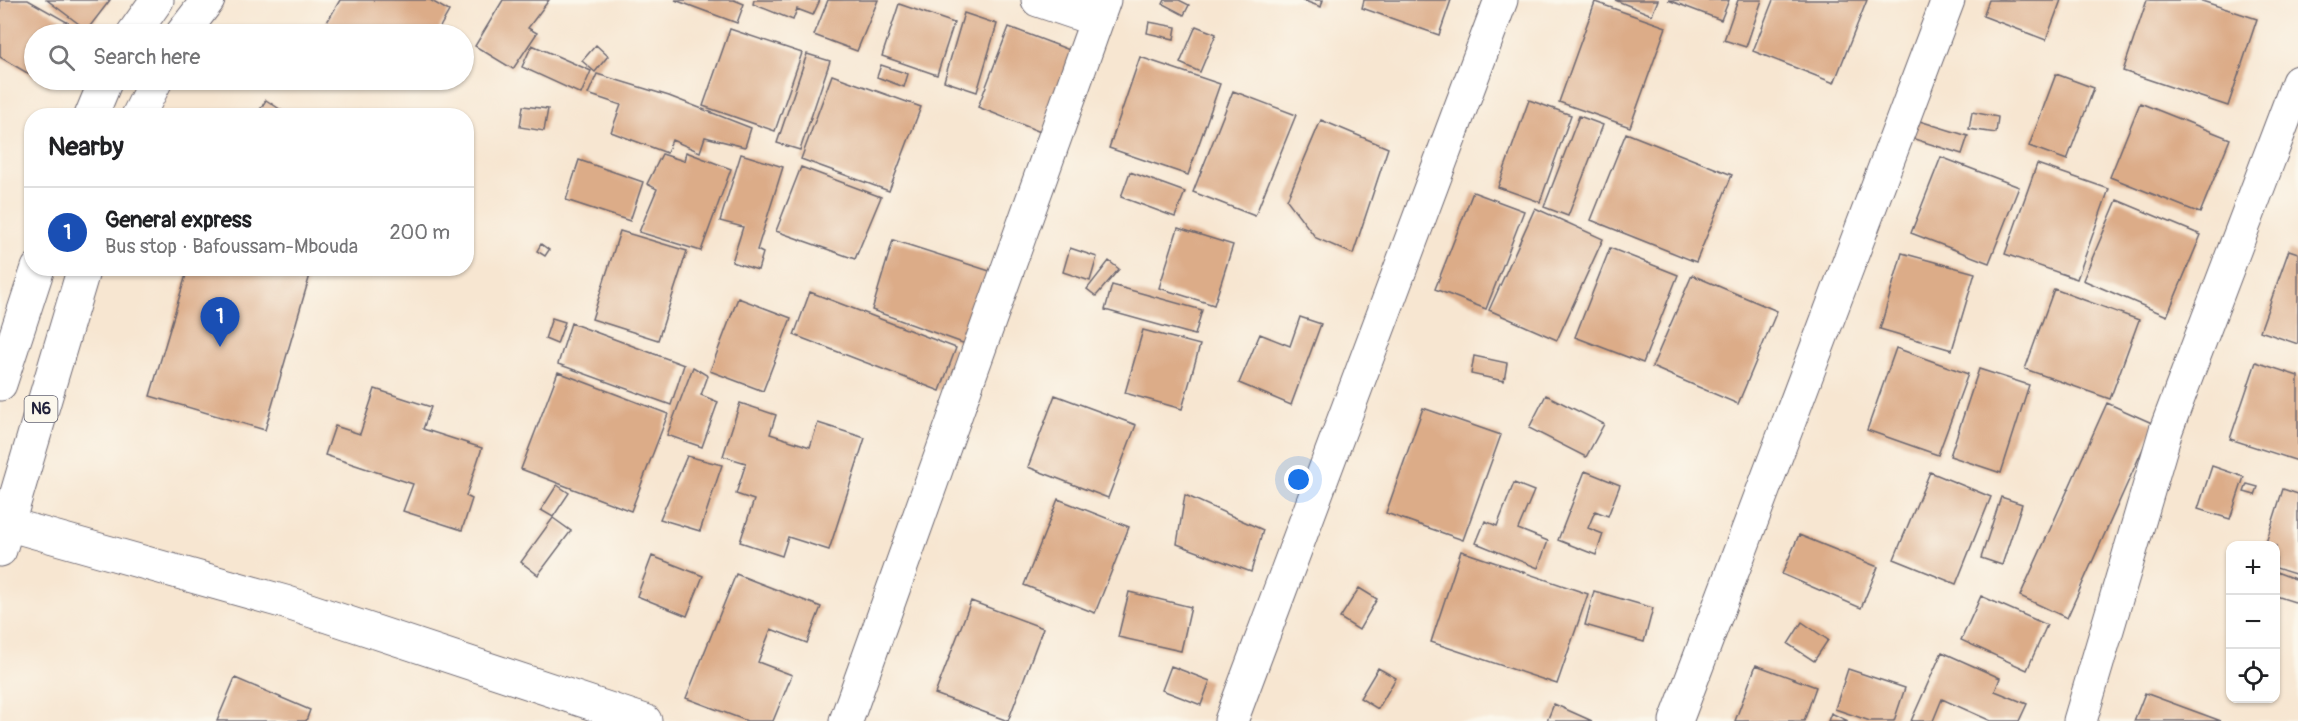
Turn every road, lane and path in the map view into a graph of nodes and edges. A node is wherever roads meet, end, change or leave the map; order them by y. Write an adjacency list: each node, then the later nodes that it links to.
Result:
1 (157, 0): 7 (main road)
2 (208, 0): 8 (main road)
3 (1038, 0): 6 (main road)
4 (1501, 0): 20 (main road)
5 (1948, 0): 21 (main road)
6 (1100, 10): 19 (main road)
7 (140, 24)
8 (190, 24)
9 (2298, 82): 22 (main road)
10 (102, 90): 12 (main road)
11 (151, 90): 13 (main road)
12 (94, 108)
13 (142, 108)
14 (35, 276): 16 (main road)
15 (82, 276): 17 (main road, N6)
16 (0, 384)
17 (2, 532): 18 (main road)
18 (645, 721)
19 (846, 721)
20 (1231, 721)
21 (1677, 721)
22 (2080, 721)

